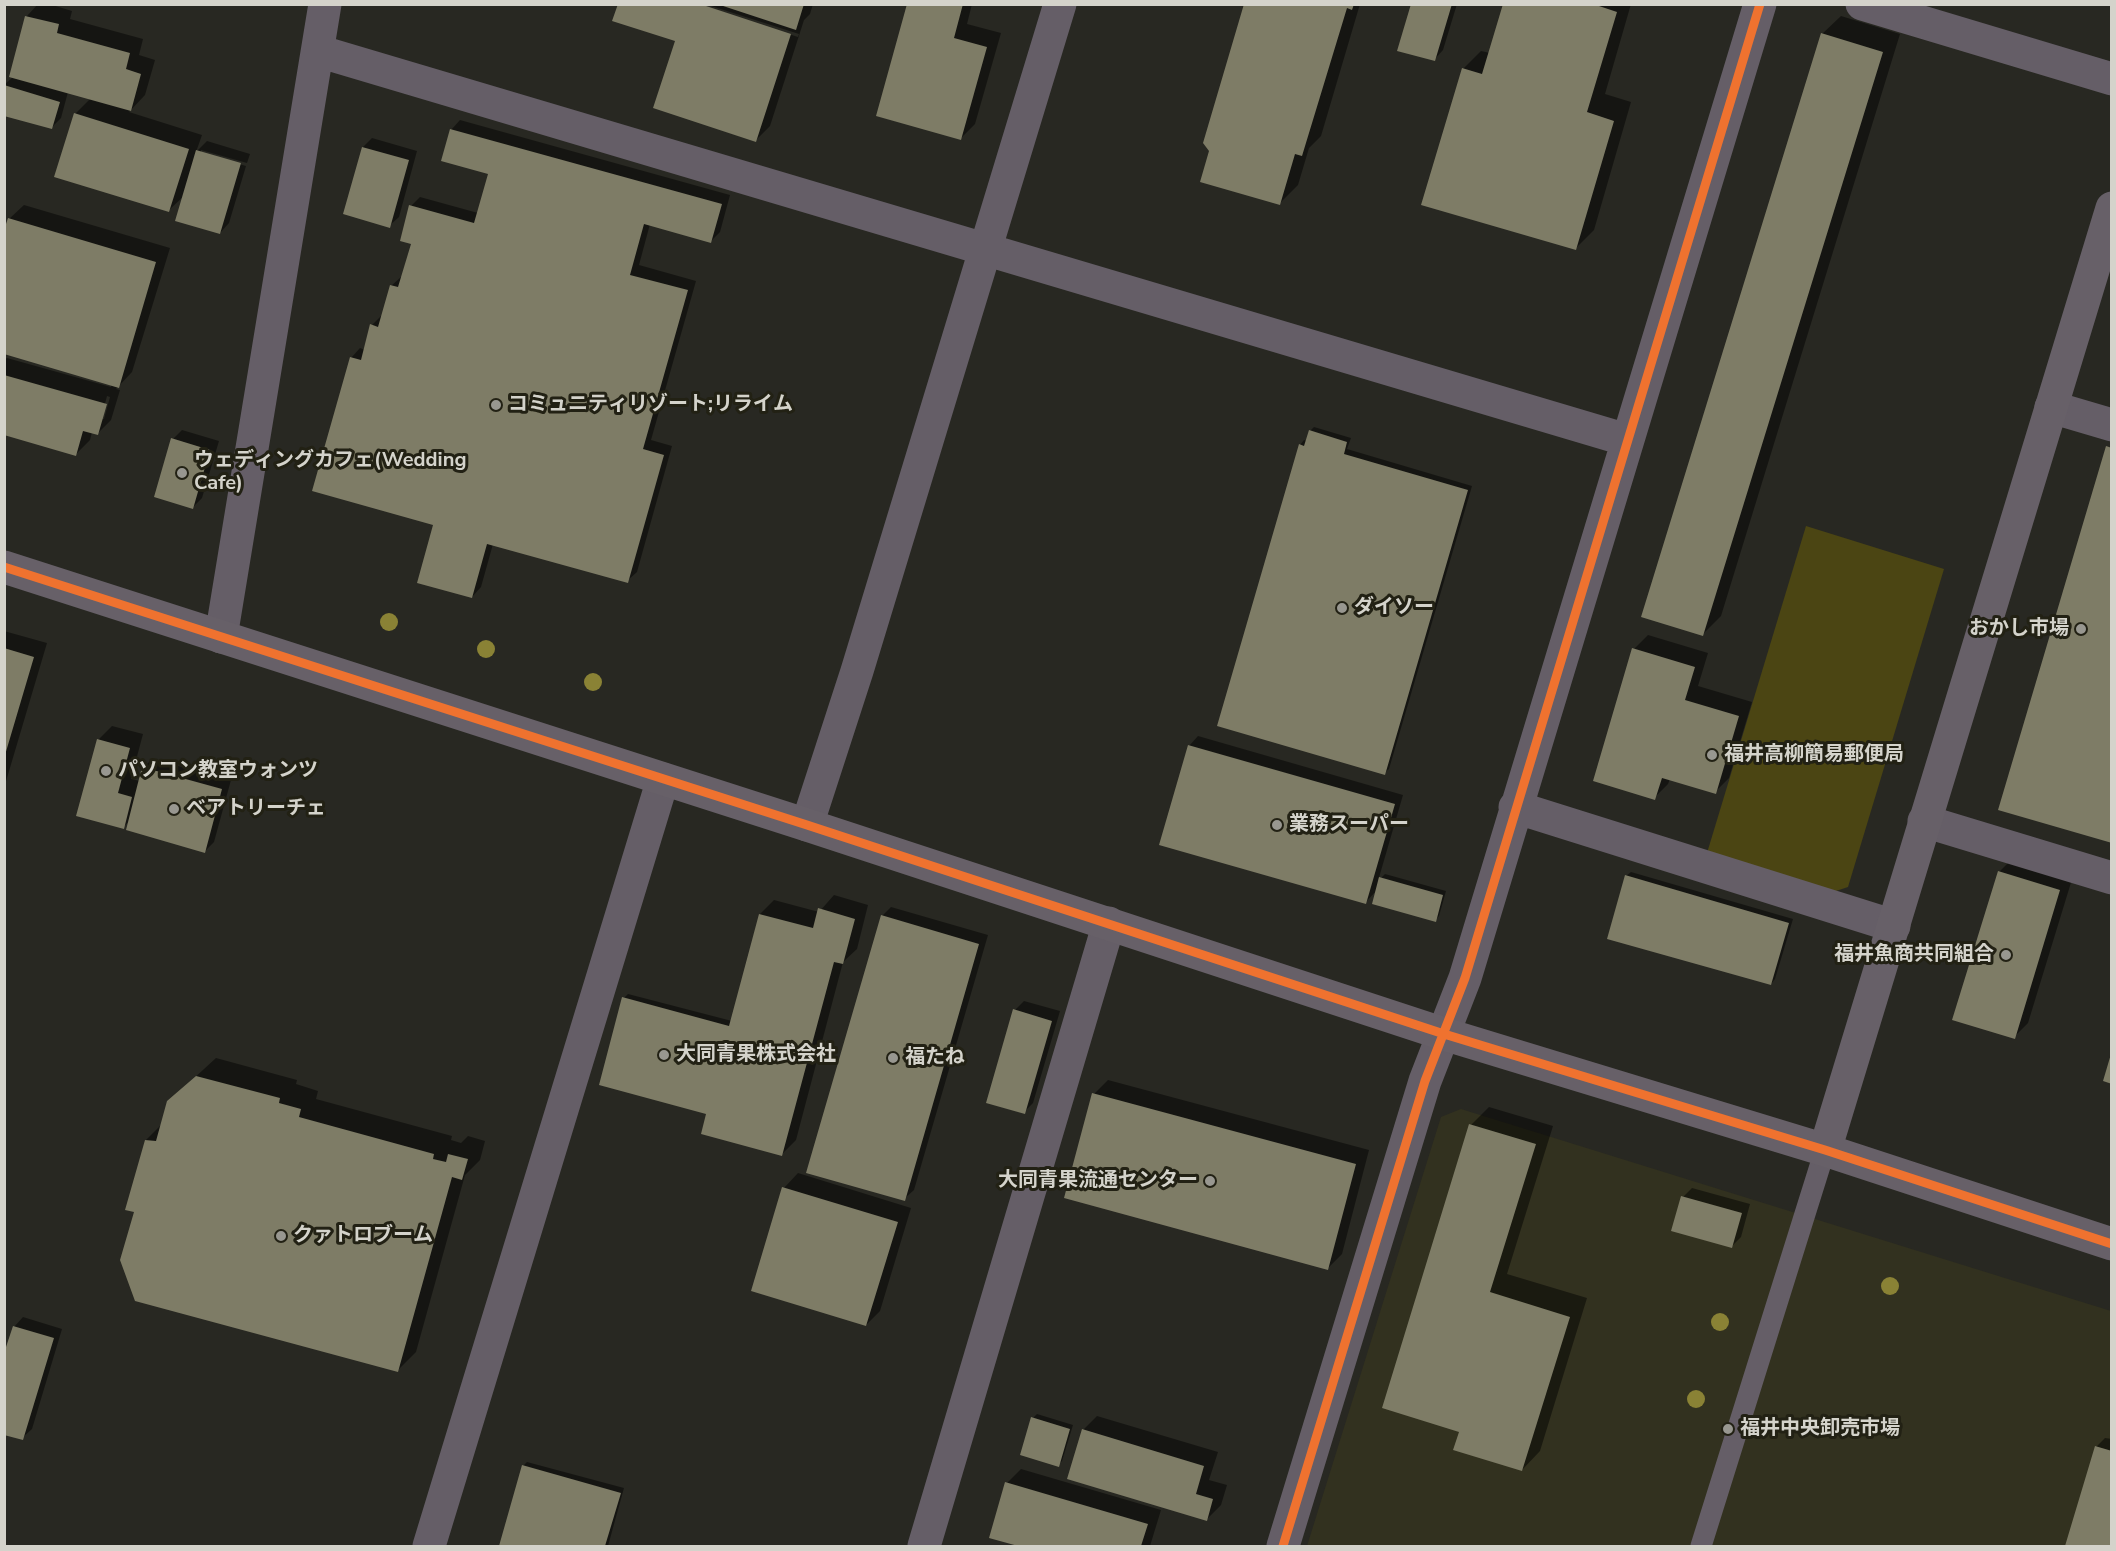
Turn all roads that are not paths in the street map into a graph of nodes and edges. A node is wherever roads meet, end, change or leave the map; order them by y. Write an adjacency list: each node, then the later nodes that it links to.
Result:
1 (325, 4): 5 (street)
2 (1060, 4): 8 (street)
3 (1760, 4): 11 (street)
4 (1862, 4): 6 (street)
5 (318, 51): 8 (street); 13 (street)
6 (2112, 79)
7 (2112, 208): 9 (street)
8 (986, 249): 11 (street); 17 (street)
9 (2051, 407): 10 (street); 16 (street)
10 (2112, 425)
11 (1627, 440): 15 (street)
12 (4, 567): 13 (street)
13 (221, 638): 14 (street)
14 (663, 779): 17 (street); 24 (street)
15 (1515, 807): 20 (street); 21 (street)
16 (1924, 821): 18 (street); 20 (street)
17 (807, 825): 19 (street)
18 (2112, 878)
19 (1109, 923): 21 (street); 25 (street)
20 (1894, 926): 22 (street)
21 (1444, 1034): 22 (street); 26 (street)
22 (1825, 1150): 23 (street); 27 (lane)
23 (2112, 1244)
24 (429, 1546)
25 (924, 1546)
26 (1283, 1546)
27 (1701, 1546)

